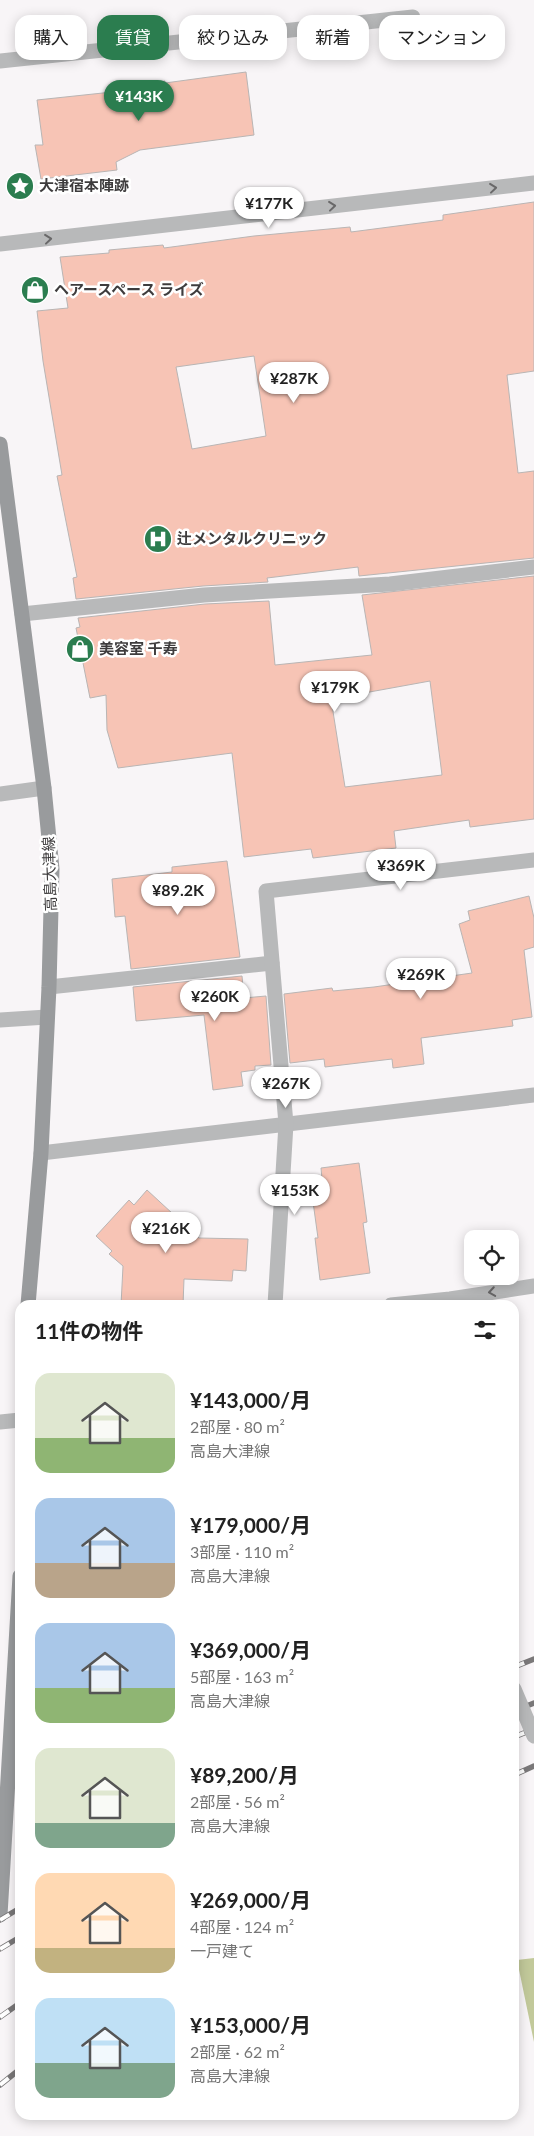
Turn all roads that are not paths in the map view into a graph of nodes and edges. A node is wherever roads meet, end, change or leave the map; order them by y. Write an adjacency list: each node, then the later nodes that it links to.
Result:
1 (379, 21): 2 (street)
2 (0, 61)
3 (534, 184): 4 (street, one-way to 3)
4 (0, 244)
5 (0, 444): 6 (main road, 高島大津線)
6 (5, 521): 8 (main road, 高島大津線)
7 (534, 567): 8 (street)
8 (22, 614): 9 (main road, 高島大津線)
9 (44, 788): 10 (street); 13 (main road, 高島大津線)
10 (0, 794)
11 (534, 860): 12 (street)
12 (272, 963): 13 (street); 17 (street)
13 (49, 987): 14 (main road, 高島大津線)
14 (47, 1017): 15 (street); 18 (main road, 高島大津線)
15 (0, 1020)
16 (534, 1095): 17 (street)
17 (286, 1124): 18 (street); 21 (street)
18 (41, 1153): 20 (main road, 高島大津線)
19 (534, 1286): 22 (street, one-way to 22)
20 (28, 1300)
21 (276, 1300)
22 (460, 1300)
23 (15, 1420): 24 (street)
24 (0, 1422)
25 (15, 1659): 28 (main road)
26 (519, 1701): 27 (street, bridge)
27 (534, 1736)
28 (1, 1890): 29 (main road)
29 (0, 1914)

